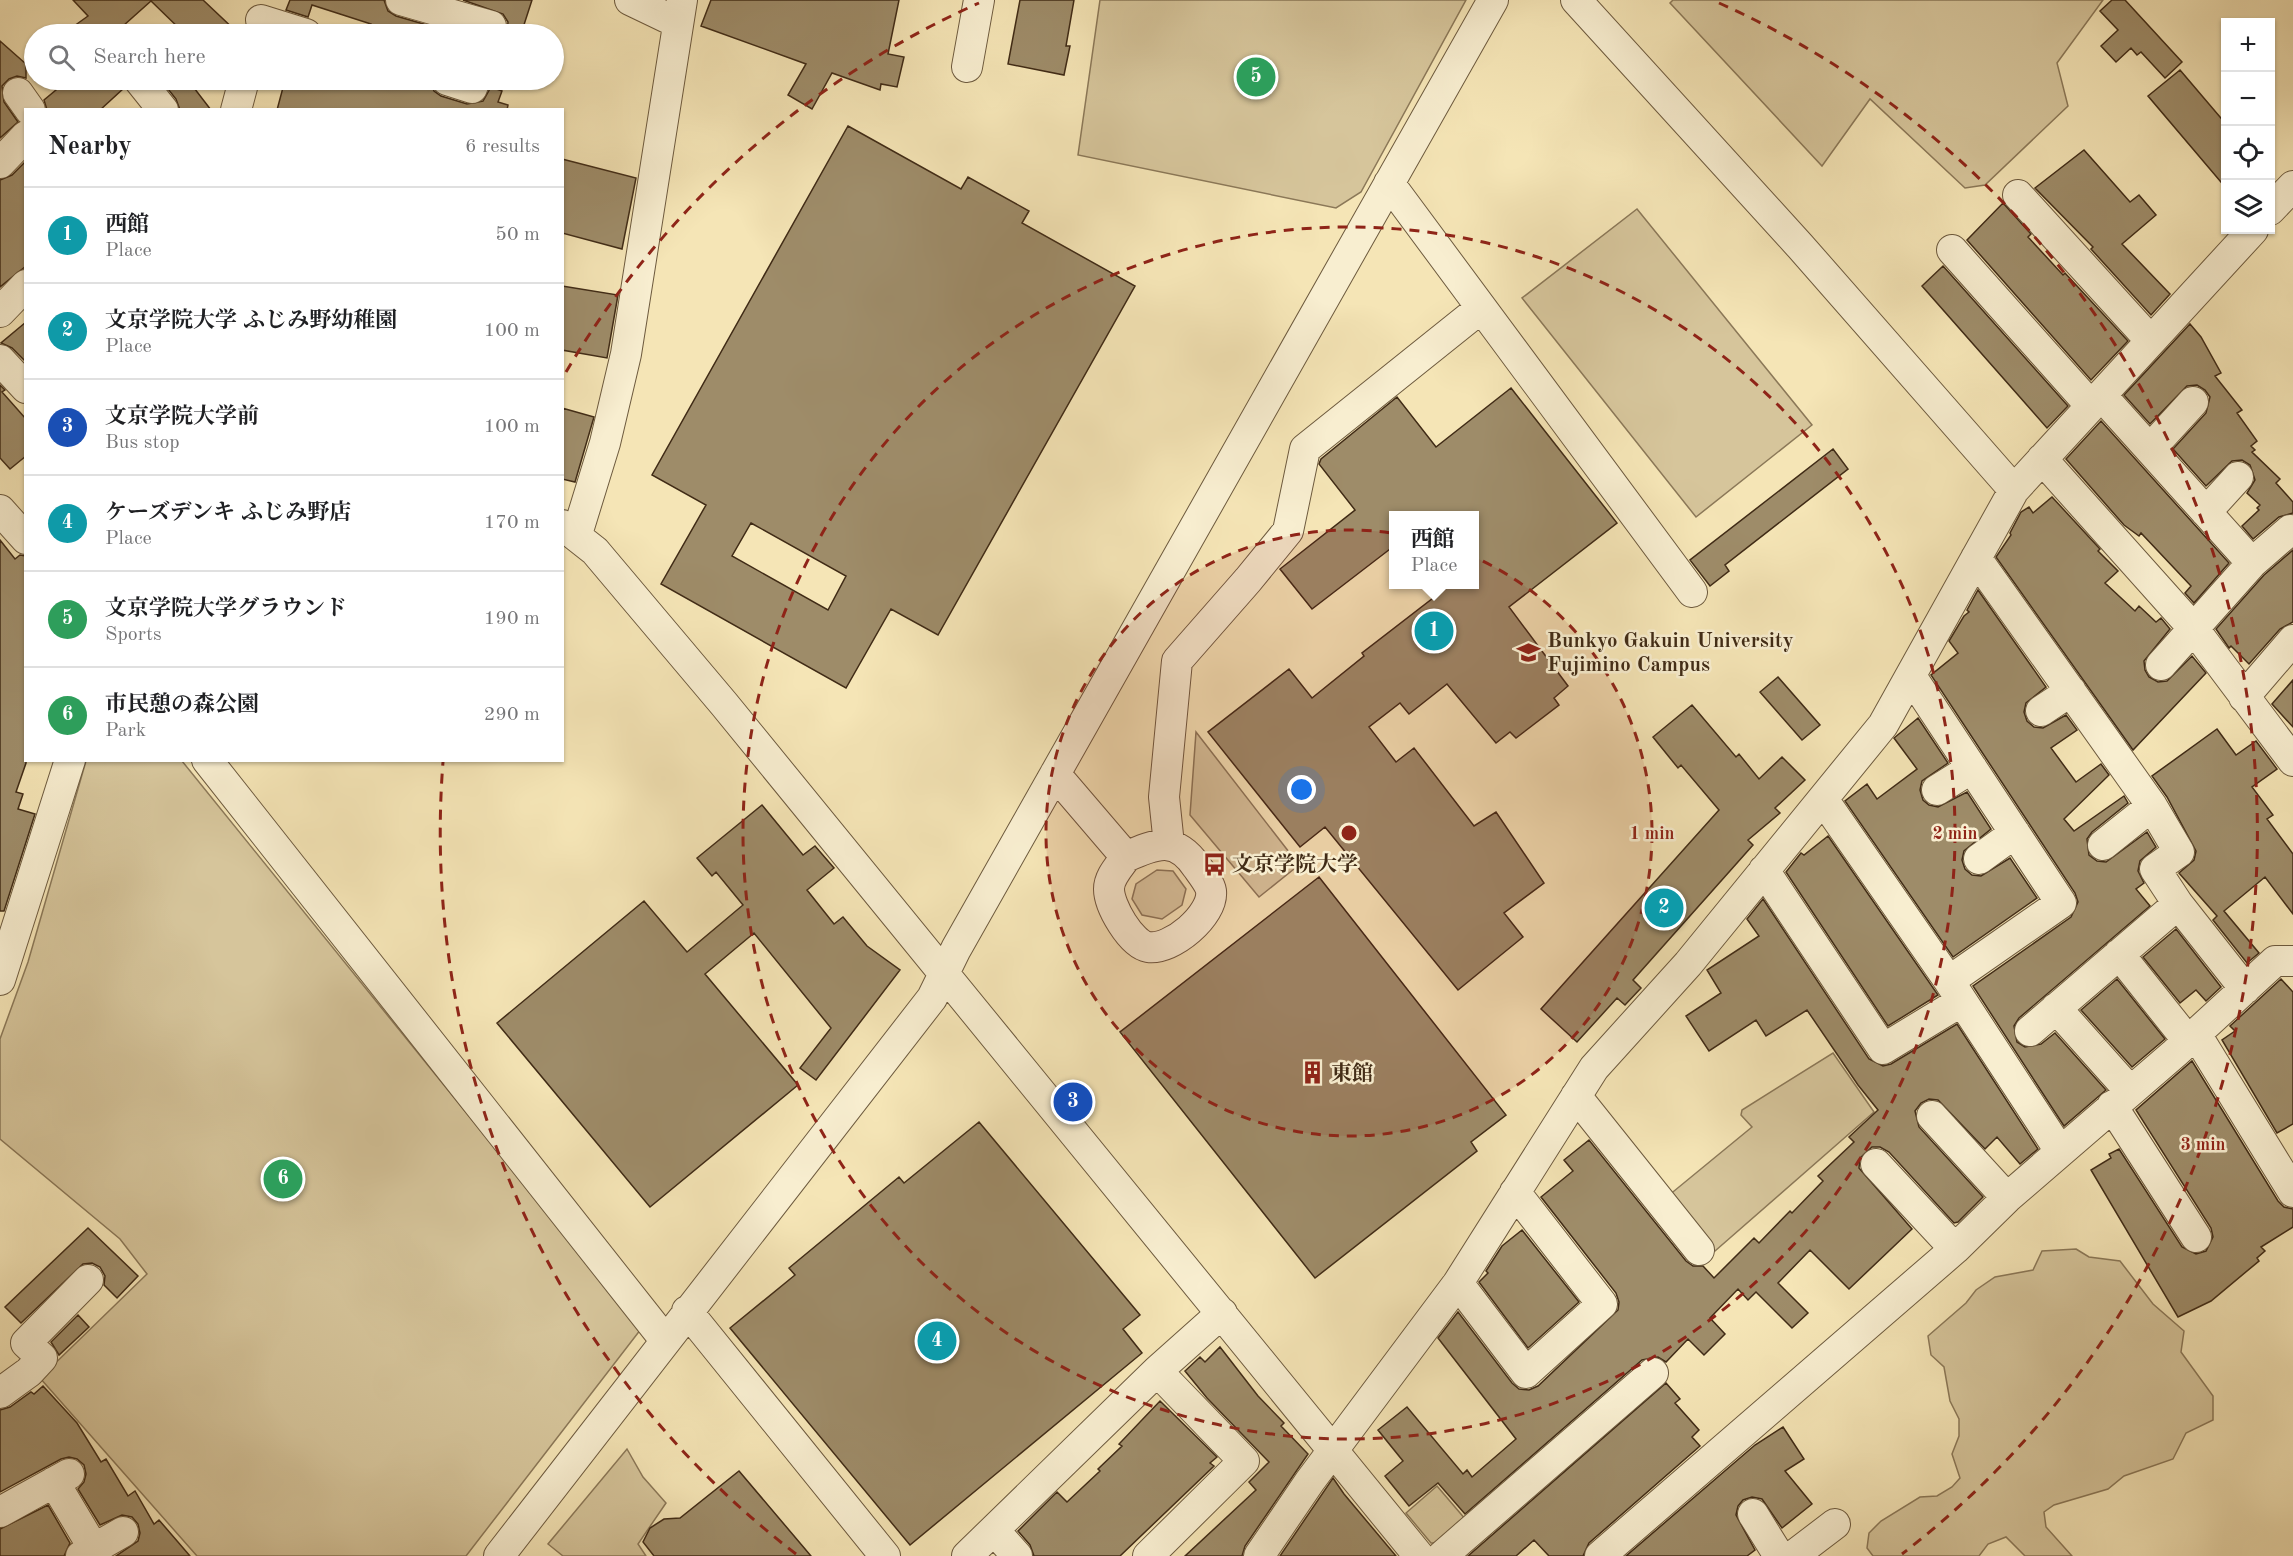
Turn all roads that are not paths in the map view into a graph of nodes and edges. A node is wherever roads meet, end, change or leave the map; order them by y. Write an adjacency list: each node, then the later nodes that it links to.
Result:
1 (401, 0): 9 (street)
2 (630, 0): 6 (street)
3 (979, 0): 10 (street)
4 (1492, 0): 17 (street)
5 (1576, 0): 34 (street)
6 (680, 12): 37 (street)
7 (260, 14): 8 (street)
8 (283, 24)
9 (484, 24)
10 (967, 67)
11 (147, 90): 13 (street)
12 (241, 90): 14 (street)
13 (161, 108)
14 (237, 108)
15 (24, 138): 16 (street)
16 (0, 163)
17 (1389, 183): 24 (street); 54 (street)
18 (2293, 186): 20 (street)
19 (2018, 195): 26 (street)
20 (2275, 206)
21 (2249, 234): 26 (street)
22 (1952, 250): 29 (street)
23 (24, 287): 25 (street)
24 (1481, 308): 42 (street); 59 (street)
25 (0, 312)
26 (2151, 341): 29 (street)
27 (0, 360): 28 (street)
28 (24, 386)
29 (2096, 400): 31 (street); 32 (street)
30 (2193, 402): 31 (street)
31 (2150, 449): 36 (street)
32 (2042, 459): 34 (street); 43 (street)
33 (2238, 477): 36 (street)
34 (2014, 490): 40 (street)
35 (0, 510): 39 (street)
36 (2206, 512): 41 (street)
37 (569, 529): 68 (street)
38 (2290, 530): 41 (street)
39 (24, 537)
40 (1976, 558): 46 (street); 47 (street)
41 (2252, 564): 43 (street)
42 (1692, 592)
43 (2194, 629): 45 (street); 48 (street)
44 (2293, 640): 48 (street)
45 (2161, 665)
46 (1911, 676): 53 (street); 56 (street)
47 (2071, 691): 49 (street); 57 (street)
48 (2244, 697): 50 (street)
49 (2041, 711)
50 (2293, 761)
51 (69, 762): 65 (street)
52 (209, 762): 90 (street)
53 (1972, 768): 55 (street); 58 (street)
54 (1054, 774): 61 (street); 68 (street)
55 (1937, 790)
56 (1822, 799): 63 (street); 71 (street)
57 (2152, 806): 60 (street); 64 (street)
58 (2015, 833): 62 (street); 71 (street)
59 (1169, 845): 61 (street); 61 (street)
60 (2103, 845)
61 (1126, 857)
62 (1979, 859)
63 (1764, 870): 71 (street); 75 (street)
64 (2178, 904): 66 (street); 70 (street)
65 (6, 941): 69 (street)
66 (2119, 954): 72 (street); 74 (street)
67 (2293, 962): 70 (street)
68 (944, 975): 88 (street); 89 (street)
69 (0, 980)
70 (2244, 989): 74 (street)
71 (1955, 991): 78 (street)
72 (2056, 1008): 73 (street); 76 (street)
73 (2030, 1031)
74 (2192, 1038): 76 (street); 81 (street)
75 (1576, 1096): 80 (street); 85 (street)
76 (2121, 1099): 78 (street); 83 (street)
77 (1932, 1116): 82 (street)
78 (2060, 1151): 82 (street)
79 (1876, 1164): 84 (street)
80 (1515, 1192): 87 (street); 87 (street)
81 (2293, 1192)
82 (2007, 1198): 84 (street)
83 (2196, 1237)
84 (1955, 1249): 108 (street)
85 (1699, 1250)
86 (88, 1280): 93 (street)
87 (1458, 1283): 94 (street)
88 (687, 1311): 90 (street); 103 (street)
89 (1222, 1313): 91 (street); 94 (street)
90 (665, 1340): 102 (street)
91 (1157, 1371): 98 (street); 106 (street)
92 (1653, 1373): 101 (street)
93 (0, 1393)
94 (1334, 1450): 101 (street); 107 (street)
95 (0, 1512): 100 (street)
96 (1753, 1514): 109 (street)
97 (1835, 1524): 110 (street)
98 (994, 1530): 104 (street); 105 (street)
99 (123, 1532): 100 (street)
100 (88, 1552)
101 (1423, 1555)
102 (499, 1556)
103 (885, 1556)
104 (967, 1556)
105 (1017, 1556)
106 (1148, 1556)
107 (1259, 1556)
108 (1600, 1556)
109 (1779, 1556)
110 (1793, 1556)

